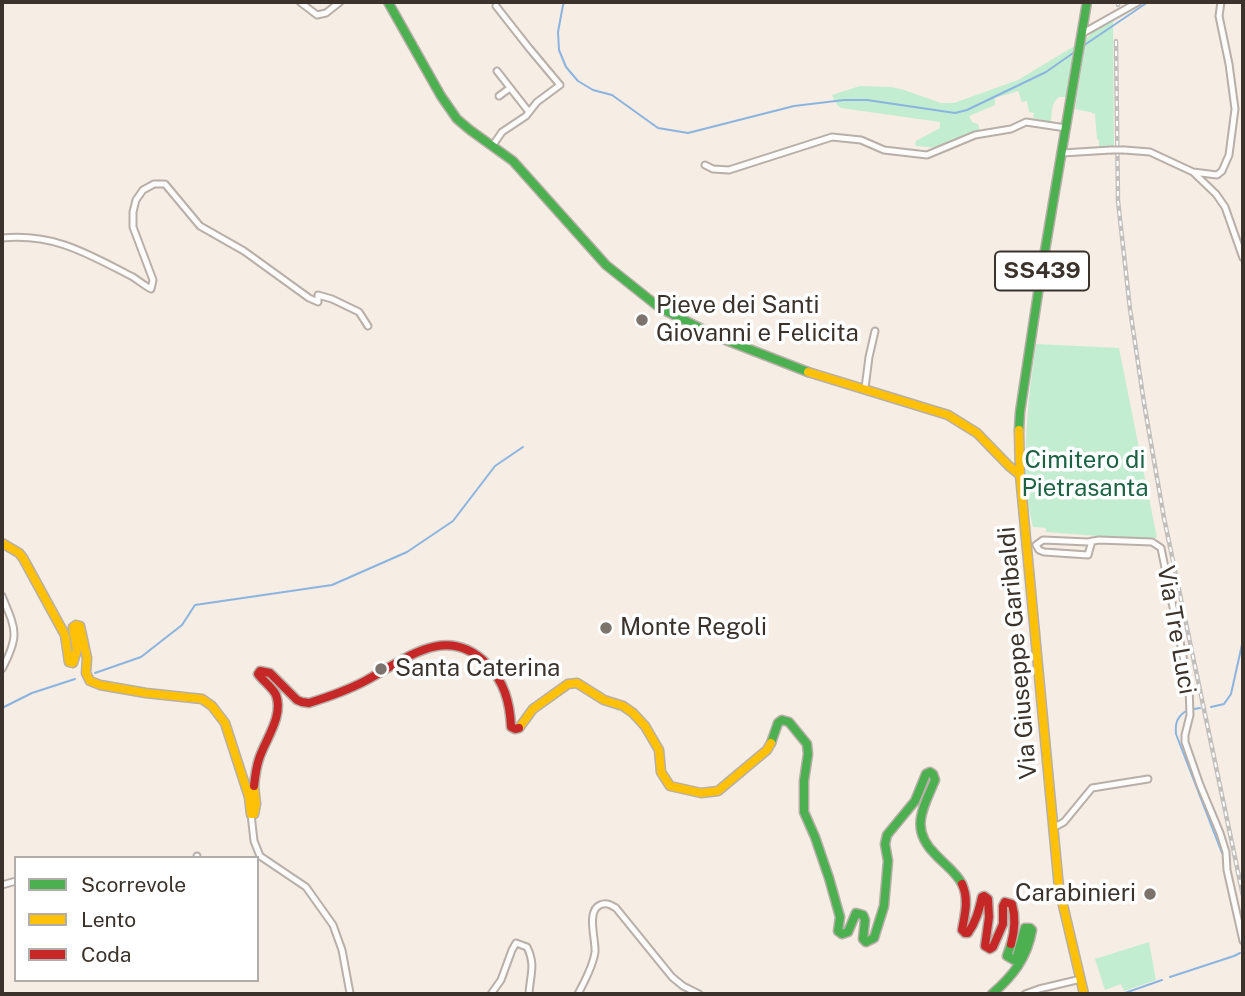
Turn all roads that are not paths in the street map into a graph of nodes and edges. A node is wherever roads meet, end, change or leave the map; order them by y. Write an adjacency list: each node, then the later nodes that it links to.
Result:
1 (300, 2): 2 (street)
2 (341, 2)
3 (1087, 2): 8 (street, SS439)
4 (1138, 2): 8 (street)
5 (1221, 2): 13 (street)
6 (390, 3): 16 (street)
7 (496, 6): 14 (street)
8 (1080, 38): 15 (street, SS439)
9 (497, 71): 10 (street)
10 (510, 88): 11 (street); 14 (street)
11 (499, 96)
12 (1243, 109): 13 (street)
13 (1235, 110): 19 (street)
14 (529, 112): 16 (street)
15 (1066, 128): 17 (street, SS439); 18 (street)
16 (493, 145): 24 (street)
17 (1061, 153): 19 (street, bridge); 25 (street, SS439)
18 (705, 165)
19 (1193, 172): 21 (street)
20 (2, 238): 22 (street)
21 (1243, 258)
22 (368, 326)
23 (876, 331): 24 (street)
24 (865, 388): 25 (street)
25 (1020, 475): 27 (street, Via Giuseppe Garibaldi / SS439)
26 (1092, 541): 29 (street, Via Tre Luci); 29 (street, Via Tre Luci); 35 (street, Via Tre Luci)
27 (1026, 542): 29 (street, Via Tre Luci); 34 (street, Via Giuseppe Garibaldi / SS439)
28 (2, 543): 33 (street)
29 (1036, 545)
30 (2, 596): 31 (street)
31 (2, 669)
32 (1149, 779): 34 (street)
33 (251, 814): 37 (street); 42 (street)
34 (1054, 828): 36 (street, Via Giuseppe Garibaldi / SS439)
35 (1243, 941)
36 (1081, 979): 43 (street); 44 (street, Via Giuseppe Garibaldi / SS439)
37 (350, 993)
38 (491, 994): 39 (street)
39 (529, 994)
40 (578, 994): 41 (street)
41 (699, 994)
42 (992, 994)
43 (1025, 994)
44 (1084, 994)

